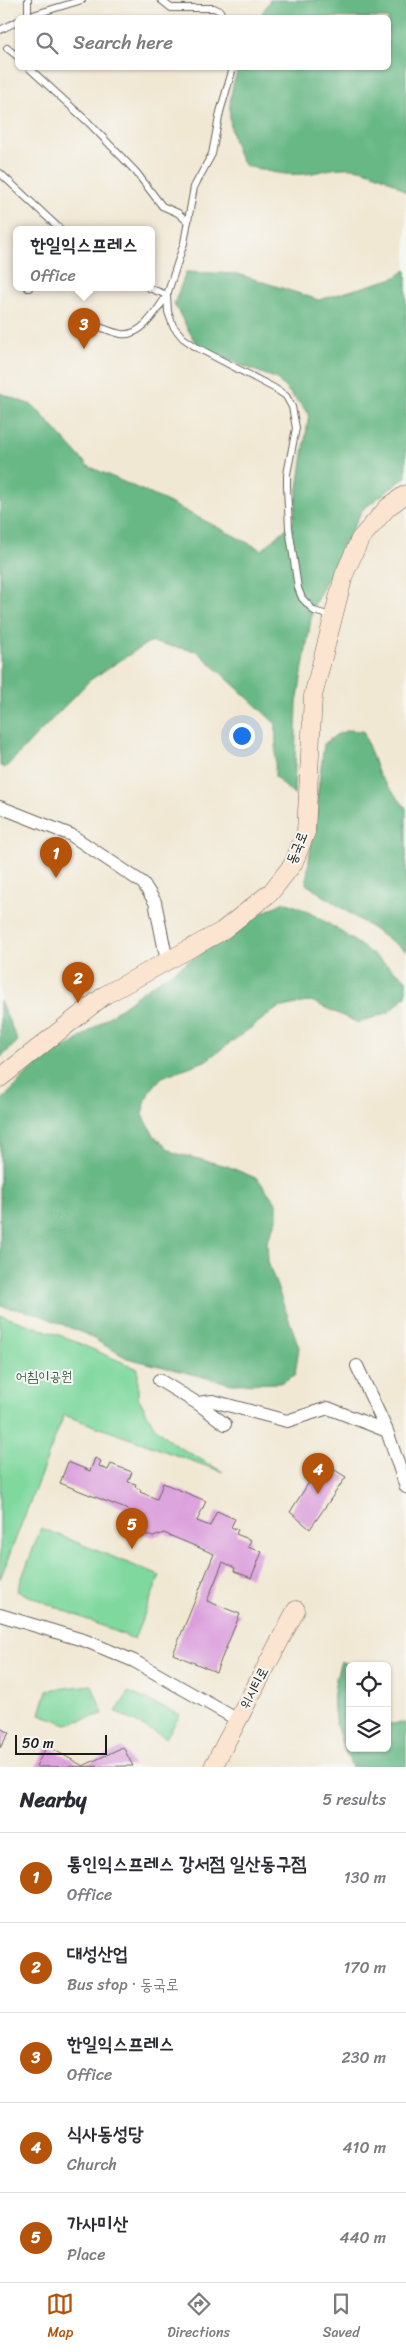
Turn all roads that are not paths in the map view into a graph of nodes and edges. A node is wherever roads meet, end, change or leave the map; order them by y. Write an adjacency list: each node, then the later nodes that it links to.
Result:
1 (28, 0): 4 (lane)
2 (82, 0): 5 (lane)
3 (161, 0): 6 (lane)
4 (26, 15)
5 (30, 15)
6 (222, 15)
7 (15, 22): 8 (lane)
8 (0, 30)
9 (8, 48): 10 (lane)
10 (15, 54)
11 (31, 70): 14 (lane)
12 (232, 70): 14 (lane)
13 (0, 173): 15 (lane)
14 (188, 222): 17 (lane)
15 (57, 226)
16 (155, 291): 17 (lane)
17 (167, 296): 18 (lane); 20 (lane)
18 (91, 324)
19 (406, 494): 20 (street, 동국로)
20 (333, 616): 22 (street, 동국로)
21 (0, 807): 22 (street)
22 (167, 961): 23 (street, 동국로)
23 (0, 1078)
24 (357, 1366): 28 (street)
25 (159, 1380): 26 (street)
26 (197, 1403): 27 (street); 28 (street)
27 (224, 1424)
28 (387, 1431): 29 (street)
29 (406, 1485)
30 (296, 1610): 32 (street, 위시티로)
31 (0, 1615): 32 (street)
32 (238, 1720): 33 (street, 위시티로)
33 (213, 1767)

